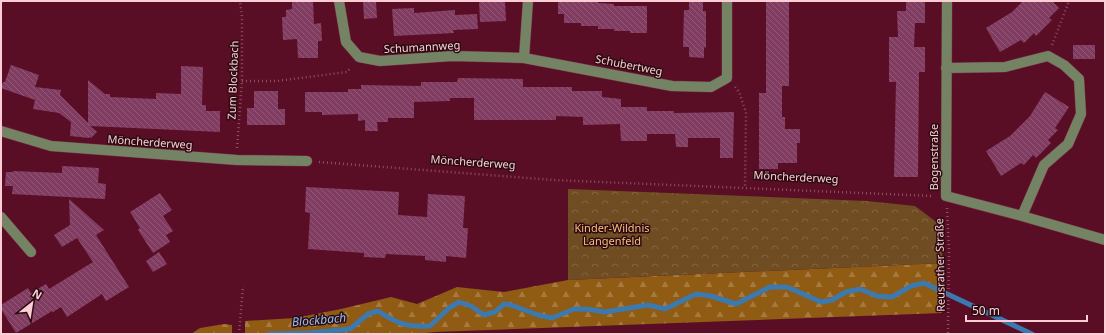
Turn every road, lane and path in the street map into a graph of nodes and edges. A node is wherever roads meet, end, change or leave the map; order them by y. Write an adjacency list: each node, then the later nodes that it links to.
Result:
1 (240, 1): 12 (path, Zum Blockbach)
2 (339, 1): 8 (street)
3 (528, 1): 9 (street)
4 (727, 1): 11 (street)
5 (948, 1): 10 (street, Bogenstraße)
6 (1069, 1): 7 (path)
7 (1048, 56): 10 (street); 18 (street)
8 (359, 57): 9 (street, Schumannweg); 12 (path)
9 (524, 58): 11 (street, Schubertweg)
10 (946, 68): 17 (street, Bogenstraße)
11 (727, 78): 16 (path)
12 (242, 81): 14 (path, Zum Blockbach)
13 (1, 131): 14 (street, Möncherderweg)
14 (237, 160): 15 (street, Möncherderweg)
15 (307, 162): 16 (path, Möncherderweg)
16 (745, 187): 17 (path, Möncherderweg)
17 (946, 196): 18 (street, Bogenstraße); 24 (path, Reusrather Straße)
18 (1022, 216): 20 (street, Bogenstraße)
19 (2, 221): 21 (street)
20 (1105, 240)
21 (31, 252)
22 (243, 286): 23 (path)
23 (240, 334)
24 (948, 334)

